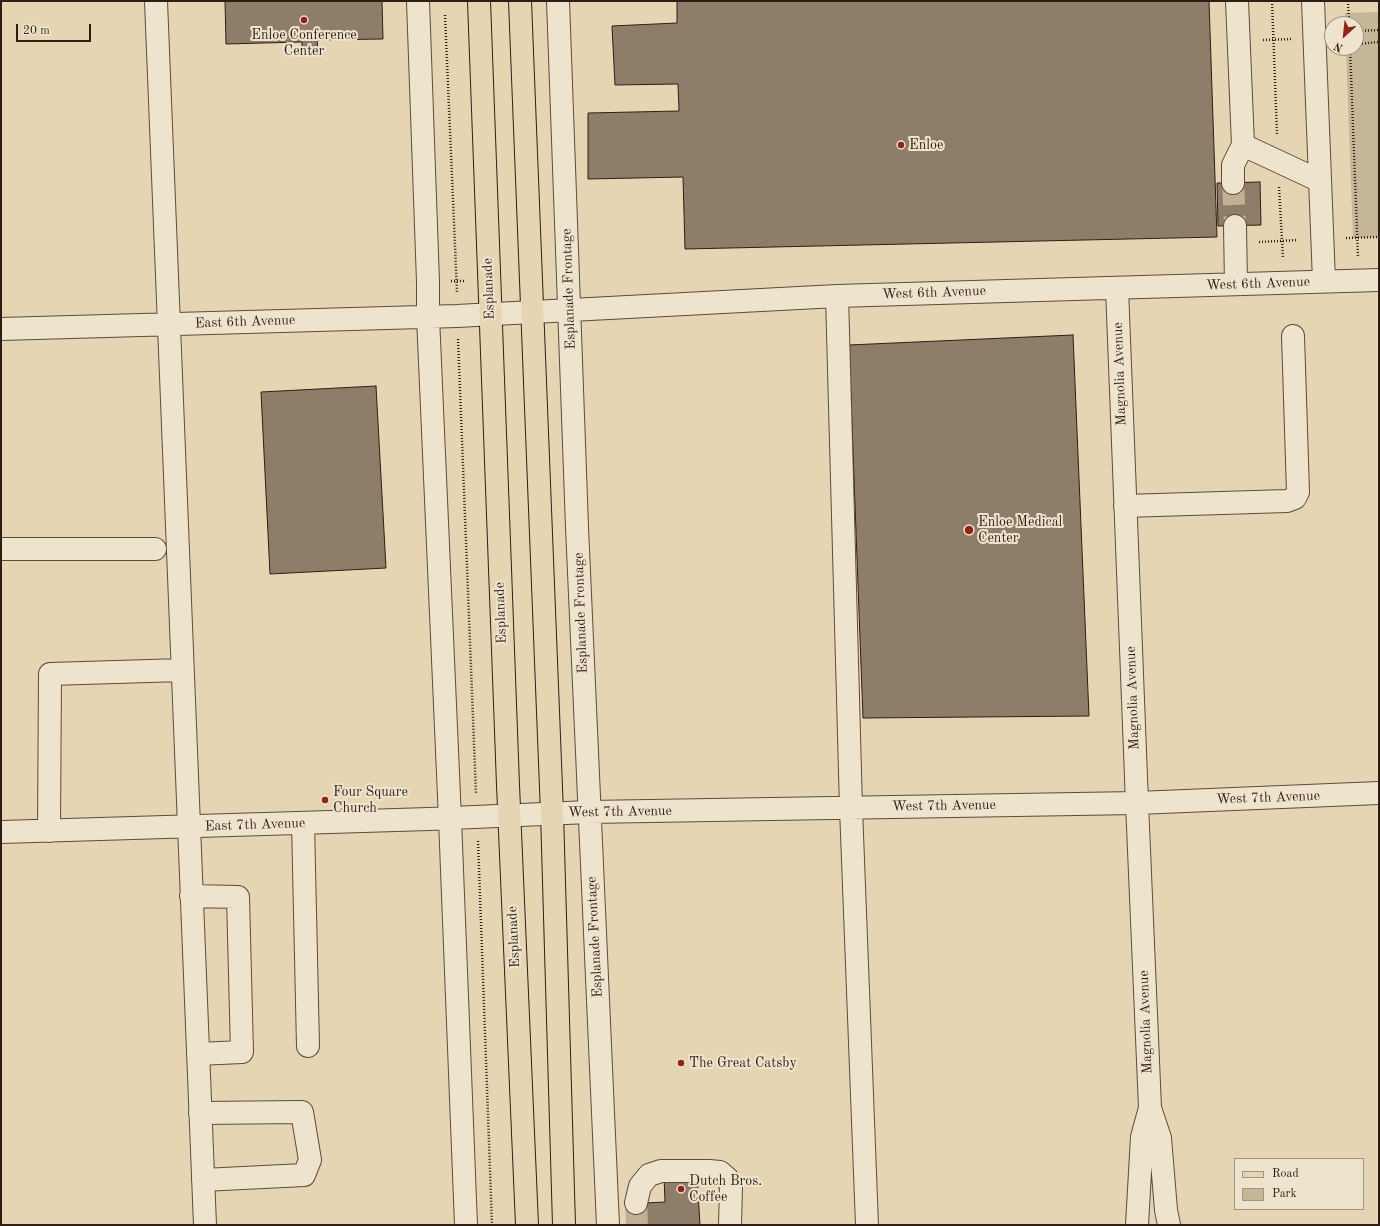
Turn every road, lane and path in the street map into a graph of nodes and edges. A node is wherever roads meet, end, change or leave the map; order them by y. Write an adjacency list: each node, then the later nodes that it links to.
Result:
1 (156, 1): 47 (street)
2 (418, 1): 45 (street)
3 (479, 1): 44 (main road, Esplanade)
4 (520, 1): 43 (main road)
5 (558, 1): 42 (street, Esplanade Frontage)
6 (1237, 1): 21 (street)
7 (1272, 1): 16 (path)
8 (1313, 1): 22 (street)
9 (1348, 1): 11 (path)
10 (444, 9): 36 (path)
11 (1349, 16)
12 (1379, 30): 13 (path)
13 (1364, 31)
14 (1293, 39): 16 (path)
15 (1266, 40): 16 (path)
16 (1273, 40): 20 (path)
17 (1379, 42): 18 (path)
18 (1364, 43)
19 (1350, 56): 28 (path)
20 (1277, 135)
21 (1243, 145): 22 (street); 23 (street)
22 (1320, 181): 38 (street)
23 (1234, 183)
24 (1279, 186): 30 (path)
25 (1235, 226): 39 (street)
26 (1379, 237): 28 (path)
27 (1340, 238): 28 (path)
28 (1358, 238): 32 (path)
29 (1305, 240): 30 (path)
30 (1282, 241): 31 (path); 33 (path)
31 (1251, 242)
32 (1358, 261)
33 (1283, 262)
34 (1379, 280): 38 (street, West 6th Avenue)
35 (448, 281): 36 (path)
36 (456, 281): 37 (path); 46 (path)
37 (464, 281)
38 (1324, 281): 39 (street, West 6th Avenue)
39 (1236, 284): 40 (street, West 6th Avenue)
40 (1117, 288): 41 (street, West 6th Avenue); 50 (street, Magnolia Avenue)
41 (837, 296): 42 (street, West 6th Avenue); 56 (street)
42 (570, 310): 43 (street, West 6th Avenue); 57 (street, Esplanade Frontage)
43 (532, 312): 44 (street, West 6th Avenue); 58 (main road)
44 (490, 314): 46 (street, East 6th Avenue); 59 (main road, Esplanade)
45 (428, 316): 46 (street, East 6th Avenue); 47 (street, East 6th Avenue); 61 (street)
46 (457, 316): 60 (path)
47 (168, 324): 48 (street, East 6th Avenue); 53 (street)
48 (1, 329)
49 (1293, 336): 50 (street)
50 (1125, 506): 55 (street, Magnolia Avenue)
51 (1, 549): 52 (street)
52 (155, 549)
53 (182, 670): 63 (street); 64 (street)
54 (1379, 793): 55 (street, West 7th Avenue)
55 (1137, 803): 56 (street, West 7th Avenue); 69 (street, Magnolia Avenue)
56 (850, 808): 57 (street, West 7th Avenue); 80 (street)
57 (589, 812): 58 (street, West 7th Avenue); 78 (street, Esplanade Frontage)
58 (552, 813): 59 (street, West 7th Avenue); 77 (main road)
59 (509, 815): 60 (street, East 7th Avenue); 76 (main road, Esplanade)
60 (477, 817): 61 (street, East 7th Avenue); 75 (path)
61 (450, 818): 62 (street, East 7th Avenue); 74 (street)
62 (302, 823): 63 (street, East 7th Avenue); 67 (street)
63 (189, 827): 64 (street, East 7th Avenue); 66 (street)
64 (49, 831): 65 (street, East 7th Avenue)
65 (1, 832)
66 (191, 896): 68 (street); 68 (street)
67 (308, 1046)
68 (198, 1054): 70 (street)
69 (1150, 1108): 81 (street, Magnolia Avenue); 82 (street, Magnolia Avenue)
70 (200, 1114): 71 (street); 71 (street)
71 (203, 1180): 73 (street)
72 (636, 1203): 79 (street)
73 (204, 1225)
74 (466, 1225)
75 (492, 1225)
76 (527, 1225)
77 (564, 1225)
78 (608, 1225)
79 (730, 1225)
80 (867, 1225)
81 (1136, 1225)
82 (1169, 1225)

